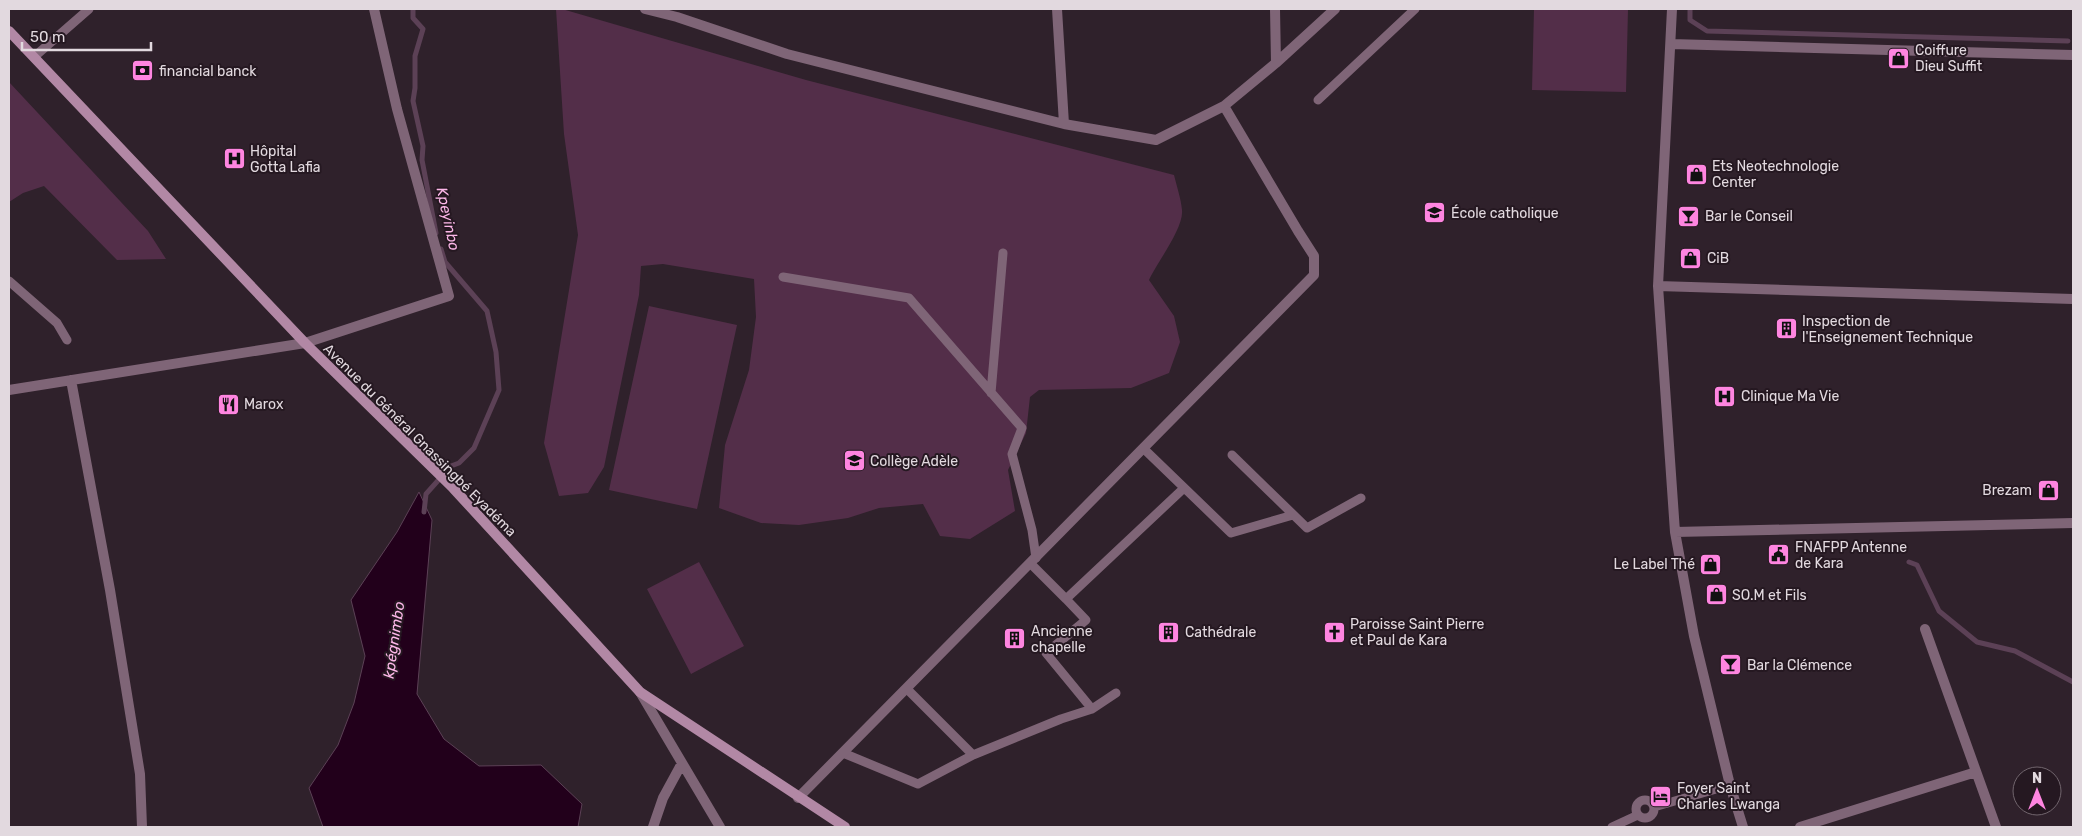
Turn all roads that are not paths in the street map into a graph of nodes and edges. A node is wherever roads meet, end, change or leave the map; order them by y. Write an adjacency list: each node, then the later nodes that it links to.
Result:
1 (89, 9): 13 (lane)
2 (374, 9): 24 (street)
3 (645, 9): 9 (street)
4 (1057, 9): 17 (street)
5 (1275, 9): 14 (street)
6 (1335, 9): 14 (street)
7 (1415, 9): 15 (lane)
8 (1672, 9): 11 (street)
9 (676, 13): 17 (street)
10 (9, 31): 13 (main road, Avenue du Général Gnassingbé Eyadéma)
11 (1671, 44): 12 (street); 21 (street)
12 (2073, 55)
13 (34, 57): 24 (main road, Avenue du Général Gnassingbé Eyadéma)
14 (1276, 63): 16 (street)
15 (1318, 100)
16 (1224, 106): 17 (street); 28 (street)
17 (1064, 124)
18 (1003, 253): 27 (lane)
19 (783, 277): 27 (lane)
20 (9, 282): 23 (lane)
21 (1658, 286): 22 (street); 34 (street)
22 (2073, 300)
23 (68, 340)
24 (305, 343): 25 (street); 39 (main road, Avenue du Général Gnassingbé Eyadéma)
25 (71, 380): 26 (street); 50 (street)
26 (9, 390)
27 (991, 393): 35 (lane)
28 (1144, 449): 30 (lane); 35 (street)
29 (1232, 455): 32 (lane)
30 (1184, 488): 32 (lane); 36 (lane)
31 (1361, 498): 32 (lane)
32 (1293, 514)
33 (2073, 523): 34 (street)
34 (1675, 532): 46 (street)
35 (1033, 561): 36 (lane); 38 (street)
36 (1066, 598): 41 (lane)
37 (1925, 629): 45 (street)
38 (906, 689): 42 (street); 43 (lane)
39 (640, 692): 44 (street); 47 (main road, Avenue du Général Gnassingbé Eyadéma)
40 (1116, 693): 41 (lane)
41 (1092, 709): 43 (lane)
42 (843, 753): 43 (lane); 47 (street)
43 (973, 754)
44 (682, 763): 51 (street); 52 (street)
45 (1976, 772): 56 (street); 57 (street)
46 (1730, 785): 48 (lane); 55 (street)
47 (798, 798): 53 (main road, Avenue du Général Gnassingbé Eyadéma)
48 (1654, 807): 49 (lane); 49 (lane)
49 (1642, 820): 54 (lane)
50 (142, 827)
51 (653, 827)
52 (720, 827)
53 (846, 827)
54 (1612, 827)
55 (1744, 827)
56 (1800, 827)
57 (1996, 827)

